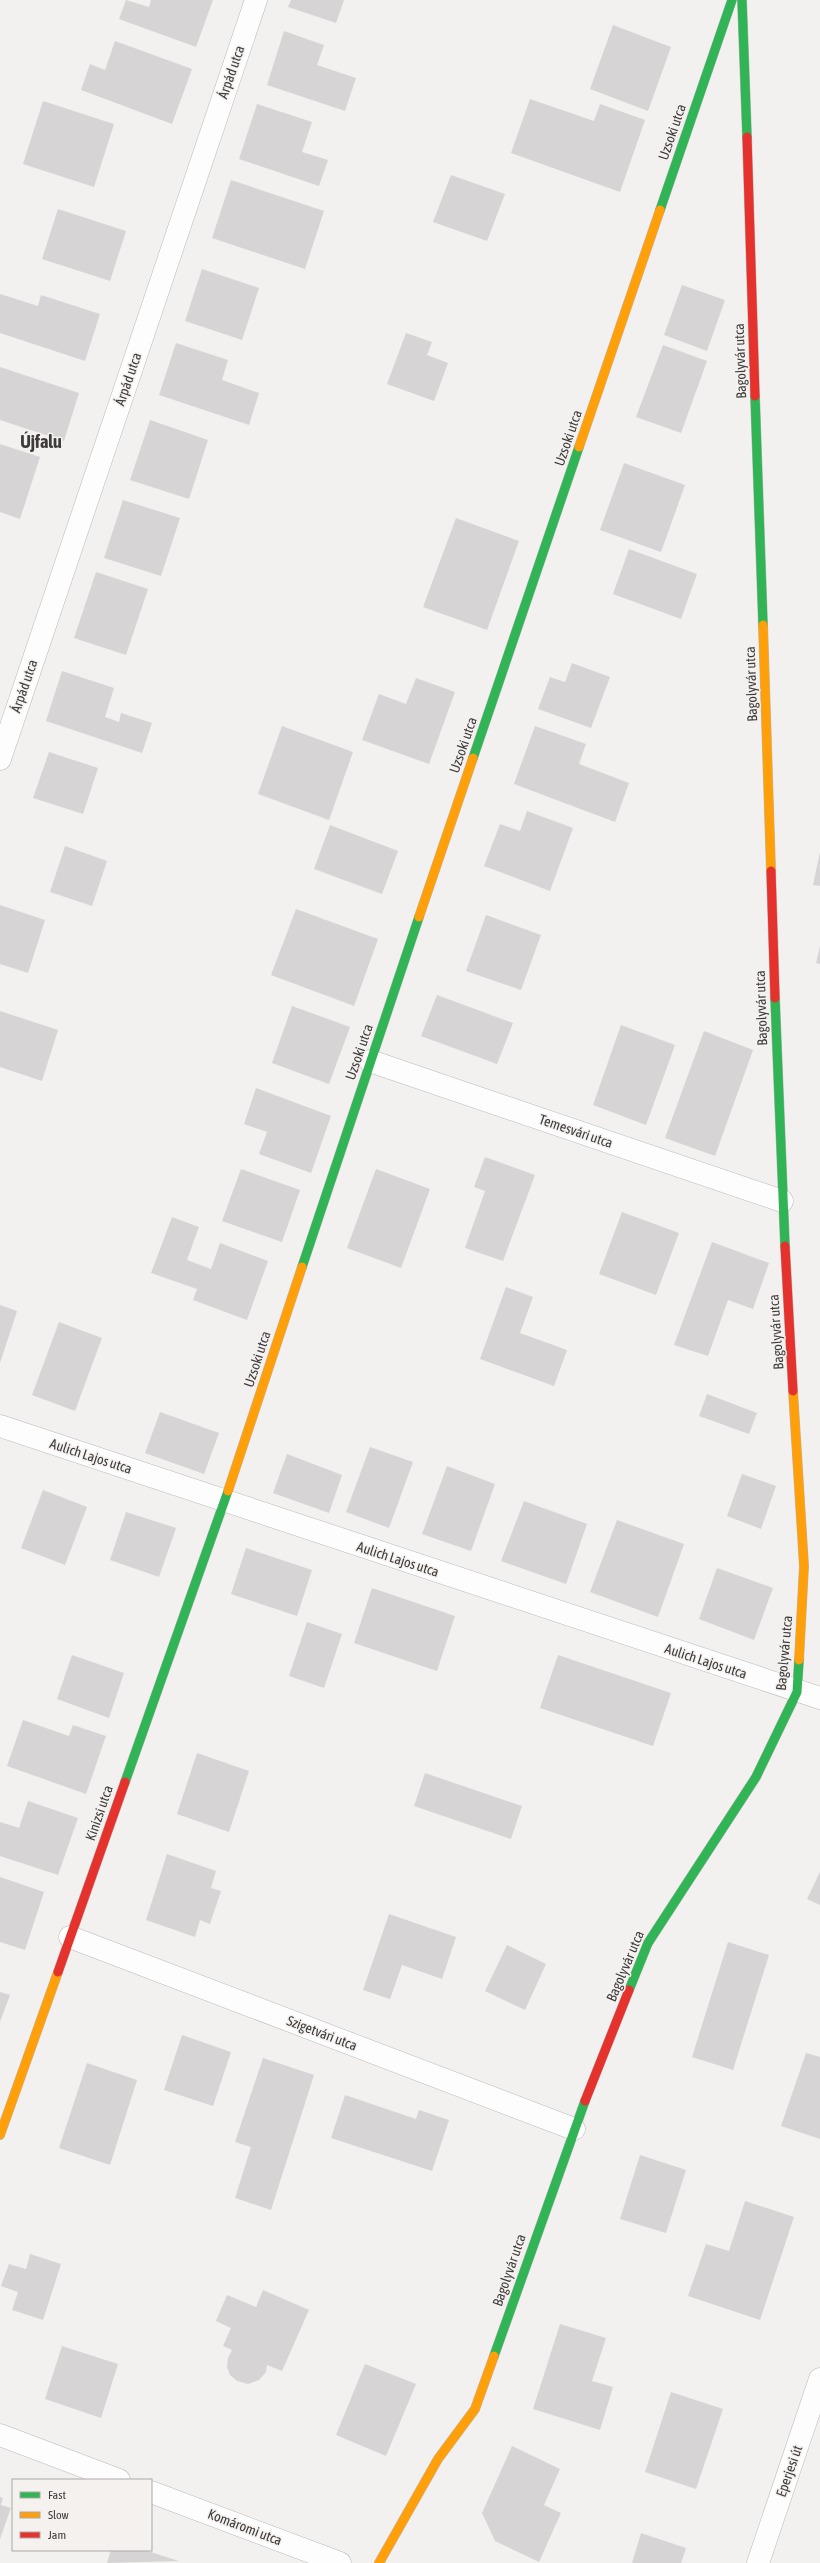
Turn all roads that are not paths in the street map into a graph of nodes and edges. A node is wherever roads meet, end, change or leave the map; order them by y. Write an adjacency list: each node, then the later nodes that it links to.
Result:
1 (256, 0): 4 (street, Árpád utca)
2 (732, 0): 5 (street, Uzsoki utca)
3 (742, 0): 6 (street, Bagolyvár utca)
4 (0, 759)
5 (370, 1062): 6 (street, Temesvári utca); 8 (street, Uzsoki utca)
6 (782, 1201): 9 (street, Bagolyvár utca)
7 (0, 1426): 8 (street, Aulich Lajos utca)
8 (225, 1500): 9 (street, Aulich Lajos utca); 11 (street, Kinizsi utca)
9 (797, 1692): 10 (street); 12 (street, Bagolyvár utca)
10 (820, 1698)
11 (70, 1937): 12 (street, Szigetvári utca); 13 (street, Kinizsi utca)
12 (574, 2129): 19 (street, Bagolyvár utca)
13 (0, 2135)
14 (820, 2379): 20 (street, Eperjesi út)
15 (0, 2435): 16 (street)
16 (116, 2479)
17 (152, 2492): 18 (street, Komáromi utca)
18 (340, 2563)
19 (379, 2563)
20 (758, 2563)

